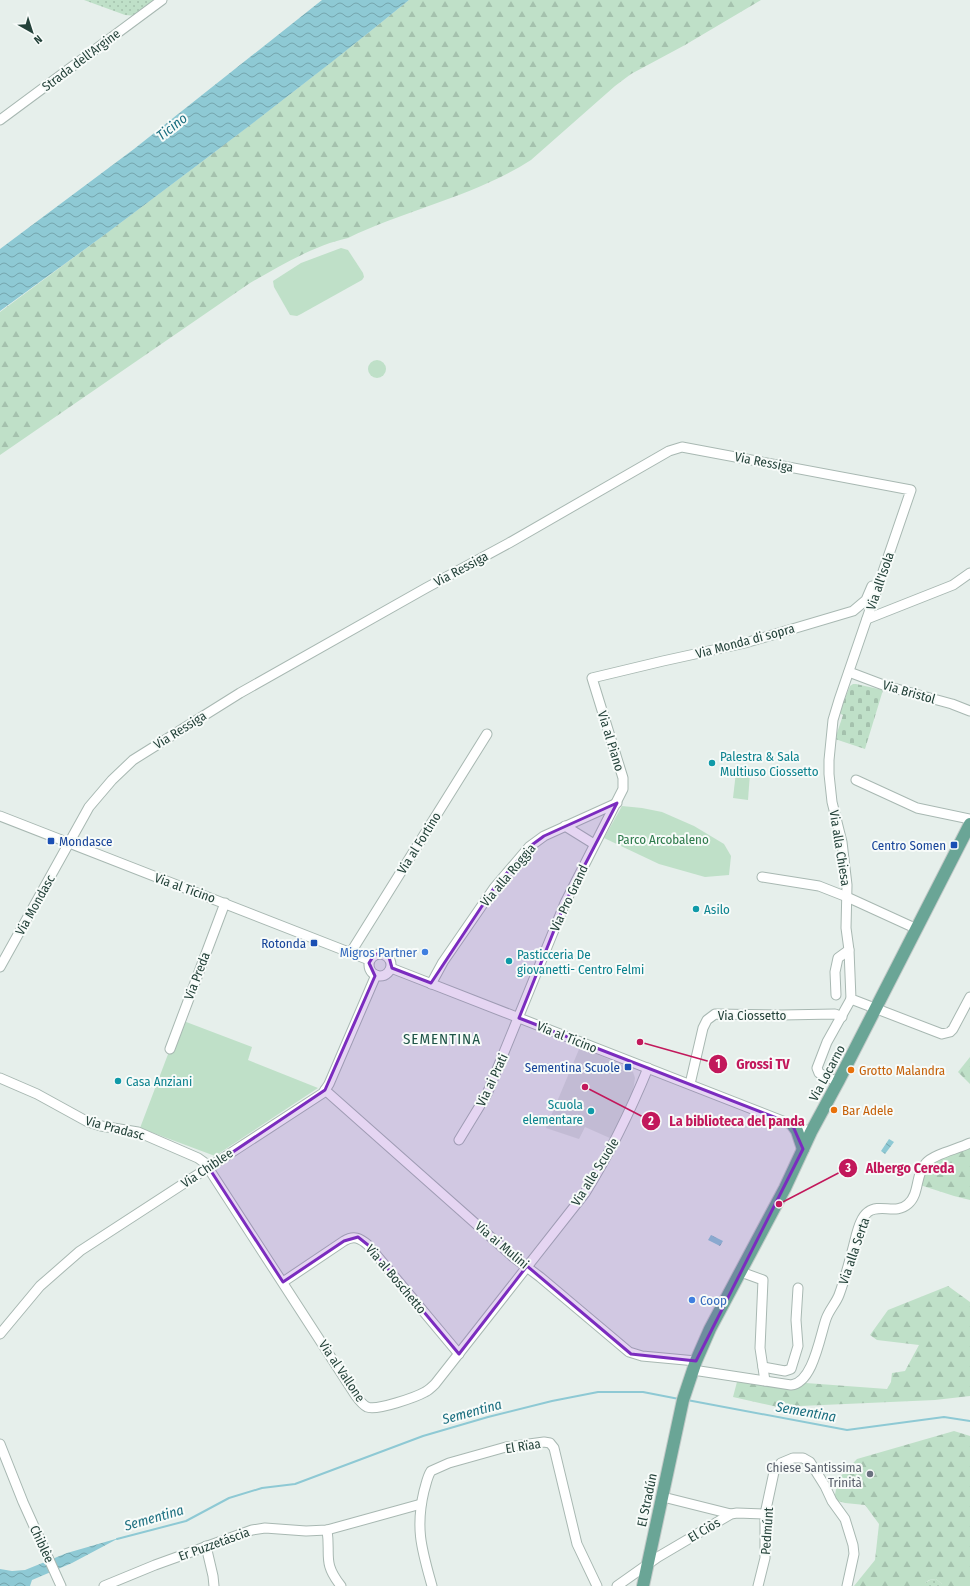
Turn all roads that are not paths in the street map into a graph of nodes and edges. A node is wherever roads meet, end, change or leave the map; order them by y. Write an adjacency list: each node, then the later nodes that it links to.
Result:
1 (162, 0): 2 (street, Strada dell'Argine)
2 (0, 120)
3 (911, 490): 5 (street, Via all'Isola); 17 (street, Via Ressiga)
4 (970, 573): 6 (street)
5 (881, 578): 6 (street, Via all'Isola); 8 (street, Via Monda di sopra)
6 (867, 619): 7 (street, Via all'Isola)
7 (849, 672): 9 (street, Via Bristol); 20 (street, Via alla Chiesa)
8 (592, 678): 12 (street, Via al Piano)
9 (970, 711)
10 (487, 734): 24 (street, Via al Fortino)
11 (856, 780): 14 (street)
12 (617, 803): 16 (street, Via alla Roggia); 18 (street, Via Pro Grand)
13 (0, 816): 17 (street, Via al Ticino)
14 (970, 819)
15 (970, 824): 22 (main road, Via Locarno)
16 (565, 826): 18 (street); 29 (street, Via alla Roggia)
17 (69, 844): 21 (street, Via al Ticino); 26 (street, Via Mondasc)
18 (594, 844): 35 (street, Via Pro Grand)
19 (762, 877): 20 (street)
20 (847, 896): 22 (street); 23 (street, Via alla Chiesa)
21 (225, 904): 24 (street, Via al Ticino); 36 (street, Via Preda)
22 (917, 928): 33 (main road, Via Locarno)
23 (849, 950): 30 (street); 32 (street, Via alla Chiesa)
24 (351, 952): 25 (street, Via al Ticino)
25 (369, 960): 27 (street); 28 (street)
26 (0, 967)
27 (391, 968): 28 (street); 29 (street, Via al Ticino)
28 (376, 975): 41 (street)
29 (432, 984): 35 (street, Via al Ticino)
30 (836, 995)
31 (970, 997): 33 (street)
32 (851, 998): 33 (street); 34 (street)
33 (876, 1008): 39 (main road, Via Locarno)
34 (842, 1017): 39 (street); 40 (street, Via Ciossetto)
35 (519, 1018): 37 (street, Via al Ticino); 44 (street, Via ai Prati)
36 (170, 1049)
37 (648, 1068): 40 (street, Via al Ticino); 48 (street, Via alle Scuole)
38 (0, 1078): 47 (street, Via Pradasc)
39 (838, 1082): 43 (main road, Via Locarno)
40 (690, 1084): 42 (street, Via al Ticino)
41 (325, 1090): 47 (street, Via Chiblee); 48 (street, Via ai Mulini)
42 (792, 1124): 43 (street, Via al Ticino); 46 (main road)
43 (811, 1132): 46 (main road, Via Locarno)
44 (459, 1140)
45 (970, 1143): 56 (street, Via alla Serta)
46 (803, 1149): 49 (main road, Via Locarno)
47 (209, 1168): 50 (street, Via al Vallone); 52 (street, Via Chiblee)
48 (527, 1266): 53 (street, Via al Vallone); 55 (street, Via ai Mulini)
49 (741, 1272): 54 (street); 55 (main road, Via Locarno)
50 (283, 1282): 53 (street, Via al Boschetto); 53 (street, Via al Vallone)
51 (798, 1288): 54 (street)
52 (0, 1334)
53 (459, 1354)
54 (763, 1367): 56 (street)
55 (693, 1370): 56 (street, Via alla Serta); 58 (main road, El Stradún)
56 (765, 1381)
57 (0, 1444): 65 (street, Chiblèe)
58 (663, 1497): 60 (street); 64 (main road, El Stradún)
59 (421, 1504): 62 (street, Er Puzzetáscia); 69 (street); 70 (street, El Rïaa)
60 (731, 1514): 61 (street, El Ciòs); 64 (street, El Ciòs)
61 (765, 1514): 73 (street, Pedmúnt); 74 (street, Pedmúnt)
62 (328, 1530): 63 (street, Er Puzzetáscia); 68 (street)
63 (206, 1546): 66 (street, Er Puzzetáscia); 67 (street)
64 (648, 1564): 71 (street, El Ciòs); 72 (main road, El Stradún)
65 (61, 1586)
66 (104, 1586)
67 (214, 1586)
68 (341, 1586)
69 (432, 1586)
70 (597, 1586)
71 (617, 1586)
72 (643, 1586)
73 (758, 1586)
74 (847, 1586)

